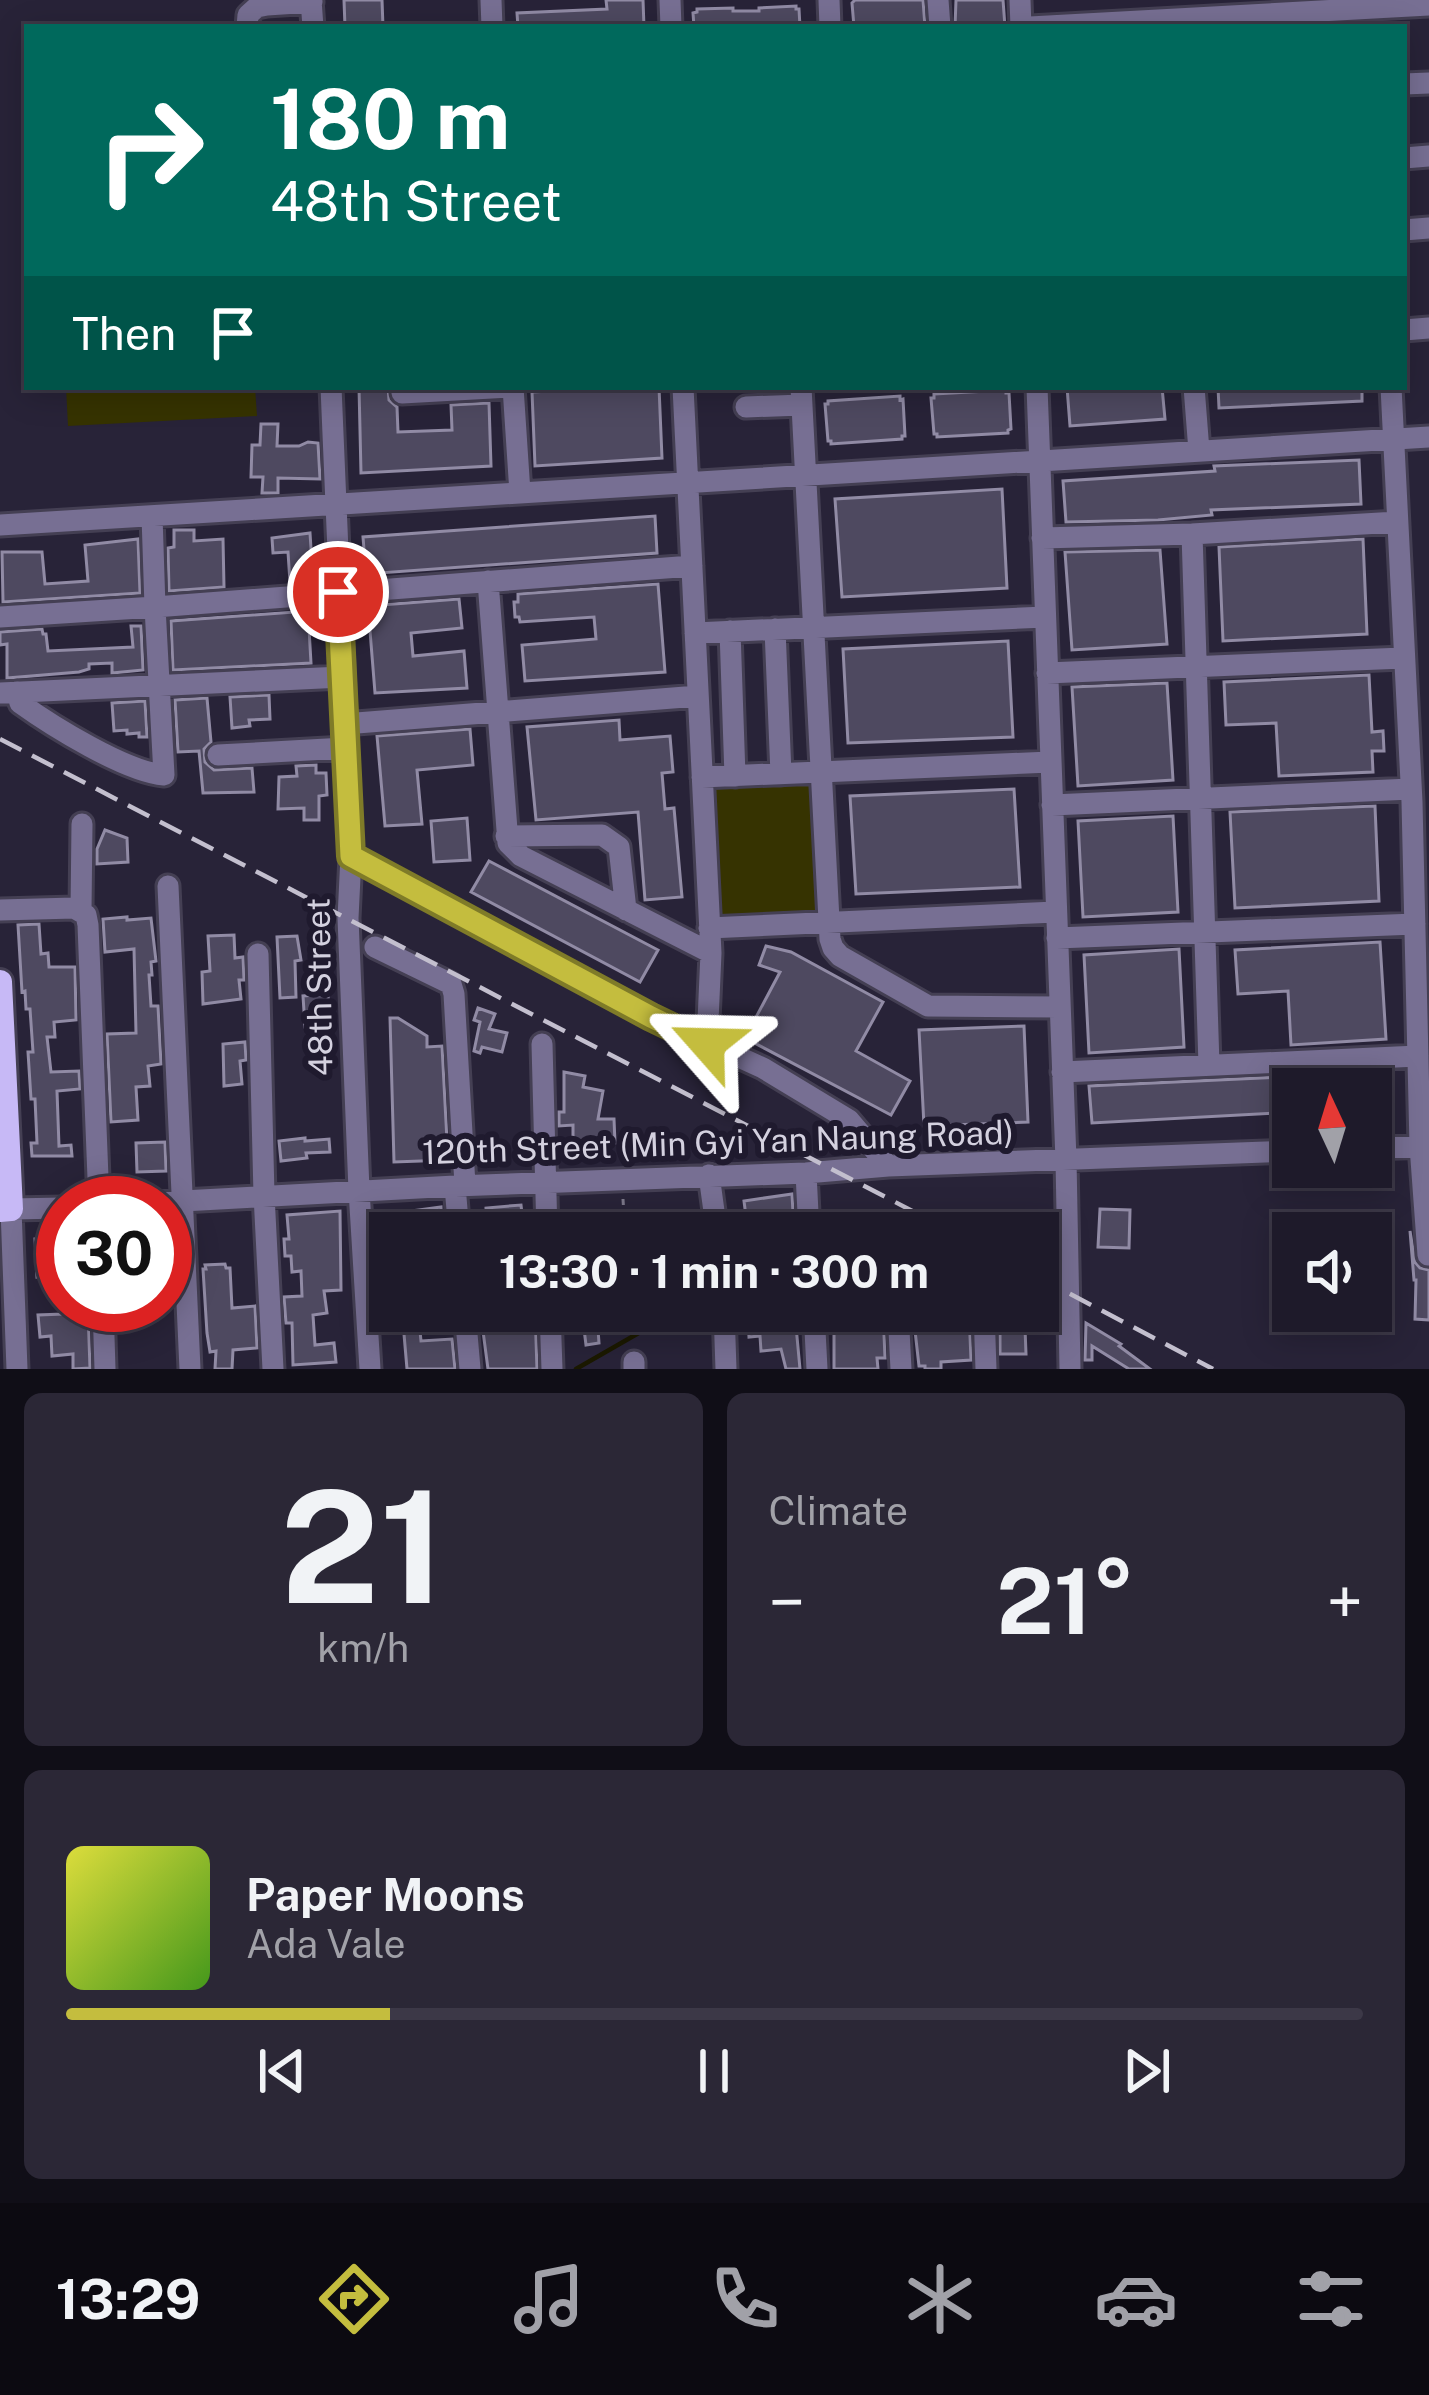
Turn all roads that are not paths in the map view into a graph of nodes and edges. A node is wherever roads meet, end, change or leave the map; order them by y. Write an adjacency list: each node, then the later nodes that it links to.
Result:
1 (311, 1): 5 (street)
2 (1429, 5): 3 (street)
3 (1376, 12): 4 (street)
4 (1198, 15): 6 (street)
5 (247, 24)
6 (1069, 24)
7 (331, 390): 24 (street, 48th Street)
8 (457, 390): 14 (street)
9 (512, 390): 23 (street)
10 (683, 390): 22 (street)
11 (1037, 390): 20 (street)
12 (1194, 390): 19 (street)
13 (1391, 390): 18 (street)
14 (402, 393)
15 (801, 396): 16 (street); 21 (street)
16 (746, 407)
17 (1429, 437): 18 (street)
18 (1394, 439): 19 (street); 26 (street)
19 (1198, 451): 20 (street)
20 (1040, 461): 21 (street); 29 (street)
21 (805, 476): 22 (street); 36 (street)
22 (687, 483): 23 (street); 30 (street)
23 (520, 493): 24 (street)
24 (338, 504): 25 (street); 32 (street, 48th Street)
25 (152, 516): 27 (street); 33 (street)
26 (1397, 522): 28 (street); 40 (street)
27 (0, 525)
28 (1192, 534): 29 (street); 41 (street)
29 (1042, 538): 34 (street)
30 (692, 566): 31 (street); 39 (street)
31 (488, 581): 32 (street); 47 (street)
32 (338, 592): 33 (street); 43 (street, 48th Street)
33 (155, 607): 35 (street); 44 (street)
34 (1045, 616): 36 (street); 42 (street)
35 (0, 617)
36 (813, 626): 37 (street); 52 (street)
37 (775, 628): 38 (street); 53 (street)
38 (730, 631): 39 (street); 54 (street)
39 (695, 633): 46 (street)
40 (1403, 658): 41 (street); 56 (street)
41 (1198, 666): 42 (street); 57 (street)
42 (1047, 673): 51 (street)
43 (342, 677): 44 (street); 48 (street, 48th Street)
44 (159, 686): 45 (street); 45 (street)
45 (8, 693)
46 (698, 696): 47 (street); 55 (street)
47 (497, 713): 48 (street); 60 (street)
48 (344, 724): 49 (street, 48th Street)
49 (345, 748): 50 (street); 61 (street, 48th Street)
50 (218, 755)
51 (1050, 762): 52 (street); 58 (street)
52 (821, 772): 53 (street); 67 (street)
53 (781, 774): 54 (street)
54 (735, 776): 55 (street)
55 (702, 777): 69 (street)
56 (1411, 789): 57 (street); 68 (street)
57 (1201, 798): 58 (street); 70 (street)
58 (1052, 805): 66 (street)
59 (82, 824): 64 (street)
60 (506, 836): 65 (street); 65 (street)
61 (351, 856): 78 (street); 93 (street, 48th Street)
62 (168, 886): 90 (street)
63 (0, 910): 64 (street)
64 (81, 910): 89 (street)
65 (626, 910): 73 (street)
66 (1056, 911): 67 (street); 71 (street)
67 (830, 922): 69 (street); 76 (street)
68 (1415, 924): 70 (street); 79 (street)
69 (710, 928): 73 (street)
70 (1205, 932): 71 (street); 80 (street)
71 (1057, 938): 76 (street)
72 (376, 947): 92 (street)
73 (711, 953): 78 (street)
74 (258, 954): 94 (street)
75 (0, 982): 97 (main road)
76 (1060, 1007): 81 (street)
77 (542, 1044): 91 (street)
78 (707, 1044): 86 (street)
79 (1418, 1056): 80 (street); 82 (street)
80 (1209, 1065): 81 (street)
81 (1062, 1072): 85 (street)
82 (1424, 1146): 83 (street); 102 (street)
83 (1392, 1147)
84 (1272, 1152): 85 (street, 120th Street (Min Gyi Yan Naung Road))
85 (1066, 1160): 86 (street, 120th Street (Min Gyi Yan Naung Road)); 122 (street)
86 (888, 1166): 87 (street, 120th Street (Min Gyi Yan Naung Road))
87 (806, 1173): 88 (street, 120th Street (Min Gyi Yan Naung Road)); 101 (street)
88 (709, 1175): 91 (street, 120th Street (Min Gyi Yan Naung Road)); 100 (street)
89 (98, 1176)
90 (180, 1176)
91 (545, 1181): 92 (street, 120th Street (Min Gyi Yan Naung Road)); 99 (street)
92 (460, 1185): 93 (street, 120th Street (Min Gyi Yan Naung Road)); 98 (street)
93 (359, 1190): 94 (street, 120th Street (Min Gyi Yan Naung Road)); 115 (street, 48th Street)
94 (264, 1195): 95 (street, 120th Street (Min Gyi Yan Naung Road)); 114 (street)
95 (192, 1199)
96 (36, 1209): 97 (street)
97 (5, 1210): 111 (street)
98 (459, 1212)
99 (546, 1212)
100 (714, 1212)
101 (808, 1212)
102 (1428, 1255)
103 (104, 1332): 112 (street)
104 (188, 1332): 113 (street)
105 (467, 1332): 116 (street)
106 (551, 1332): 117 (street)
107 (725, 1332): 118 (street)
108 (815, 1332): 119 (street)
109 (899, 1332): 120 (street)
110 (985, 1332): 121 (street)
111 (17, 1369)
112 (105, 1369)
113 (190, 1369)
114 (273, 1369)
115 (370, 1369)
116 (470, 1369)
117 (552, 1369)
118 (726, 1369)
119 (817, 1369)
120 (901, 1369)
121 (986, 1369)
122 (1070, 1369)

